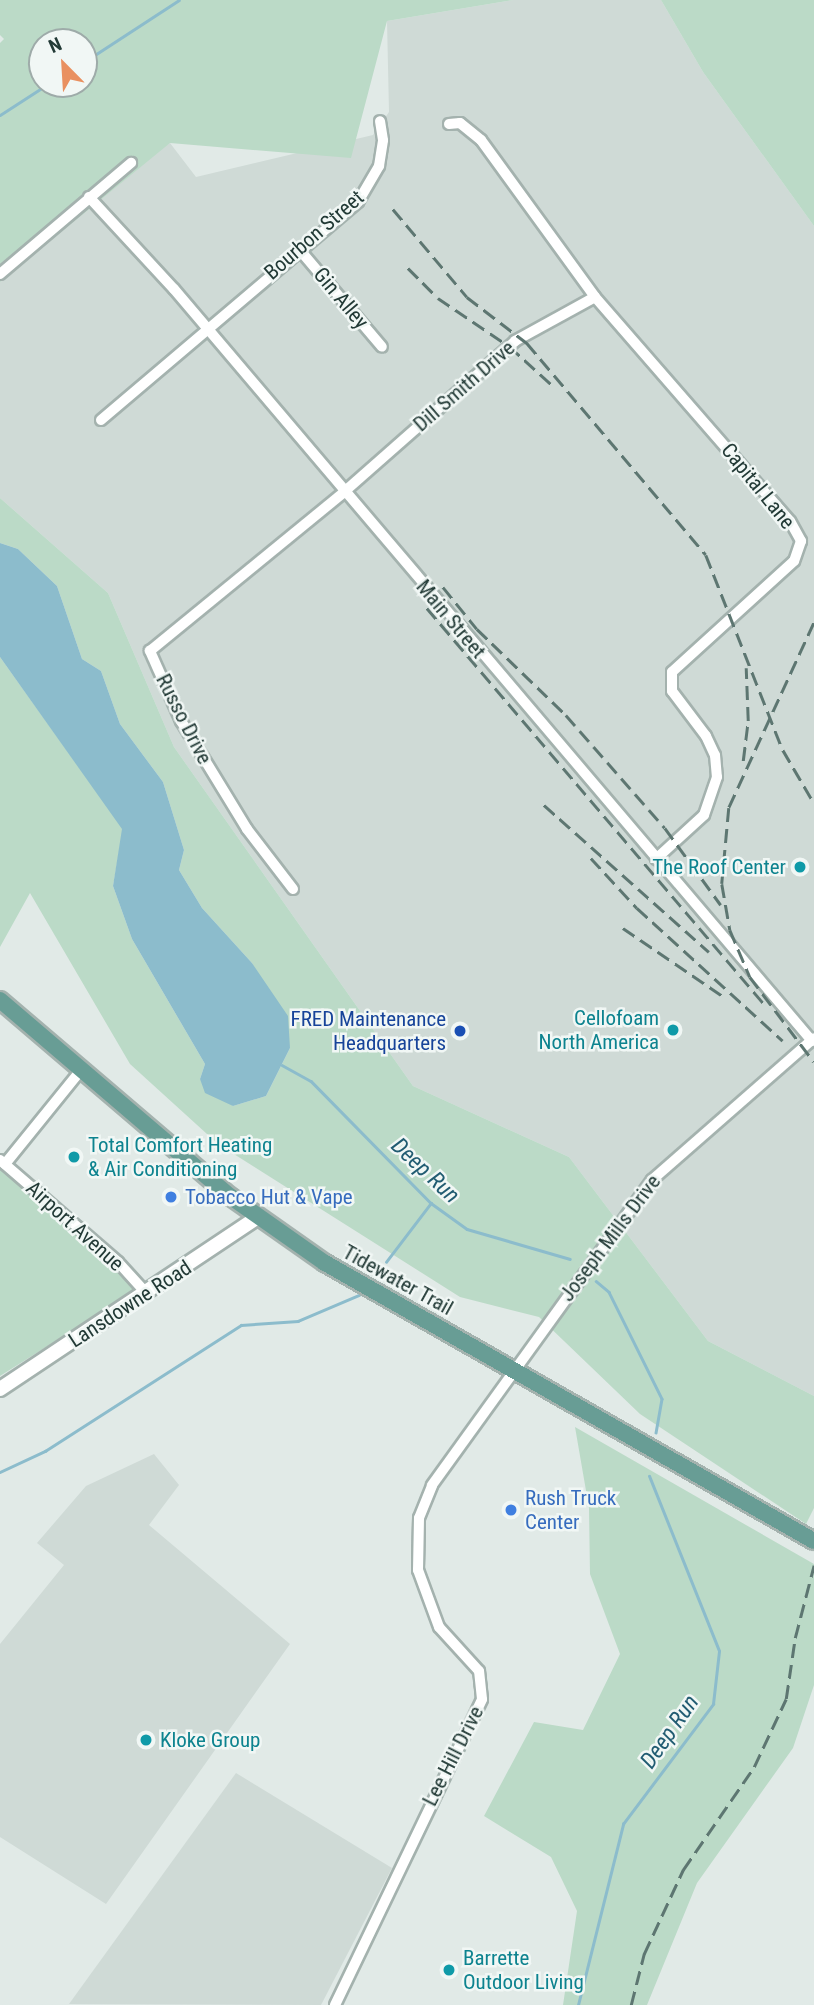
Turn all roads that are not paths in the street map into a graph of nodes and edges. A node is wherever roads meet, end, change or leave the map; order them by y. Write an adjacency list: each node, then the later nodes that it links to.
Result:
1 (380, 121): 5 (street, Bourbon Street)
2 (449, 124): 7 (street, Capital Lane)
3 (131, 163): 4 (street)
4 (89, 197): 6 (street); 8 (street, Main Street)
5 (299, 249): 8 (street, Bourbon Street); 9 (street, Gin Alley)
6 (0, 274)
7 (595, 297): 11 (street, Dill Smith Drive); 12 (street, Capital Lane)
8 (206, 327): 10 (street, Bourbon Street); 11 (street, Main Street)
9 (382, 347)
10 (101, 420)
11 (344, 492): 12 (street, Main Street); 13 (street, Russo Drive)
12 (656, 859): 15 (street, Main Street)
13 (293, 889)
14 (0, 1000): 16 (main road, Tidewater Trail)
15 (813, 1040): 20 (street, Joseph Mills Drive)
16 (80, 1070): 17 (street); 18 (main road, Tidewater Trail)
17 (2, 1162): 19 (street, Airport Avenue)
18 (258, 1217): 19 (main road, Lansdowne Road); 20 (main road, Tidewater Trail)
19 (147, 1294): 21 (main road, Lansdowne Road)
20 (514, 1368): 22 (main road, Tidewater Trail); 23 (street, Lee Hill Drive)
21 (0, 1389)
22 (814, 1541)
23 (335, 2005)

